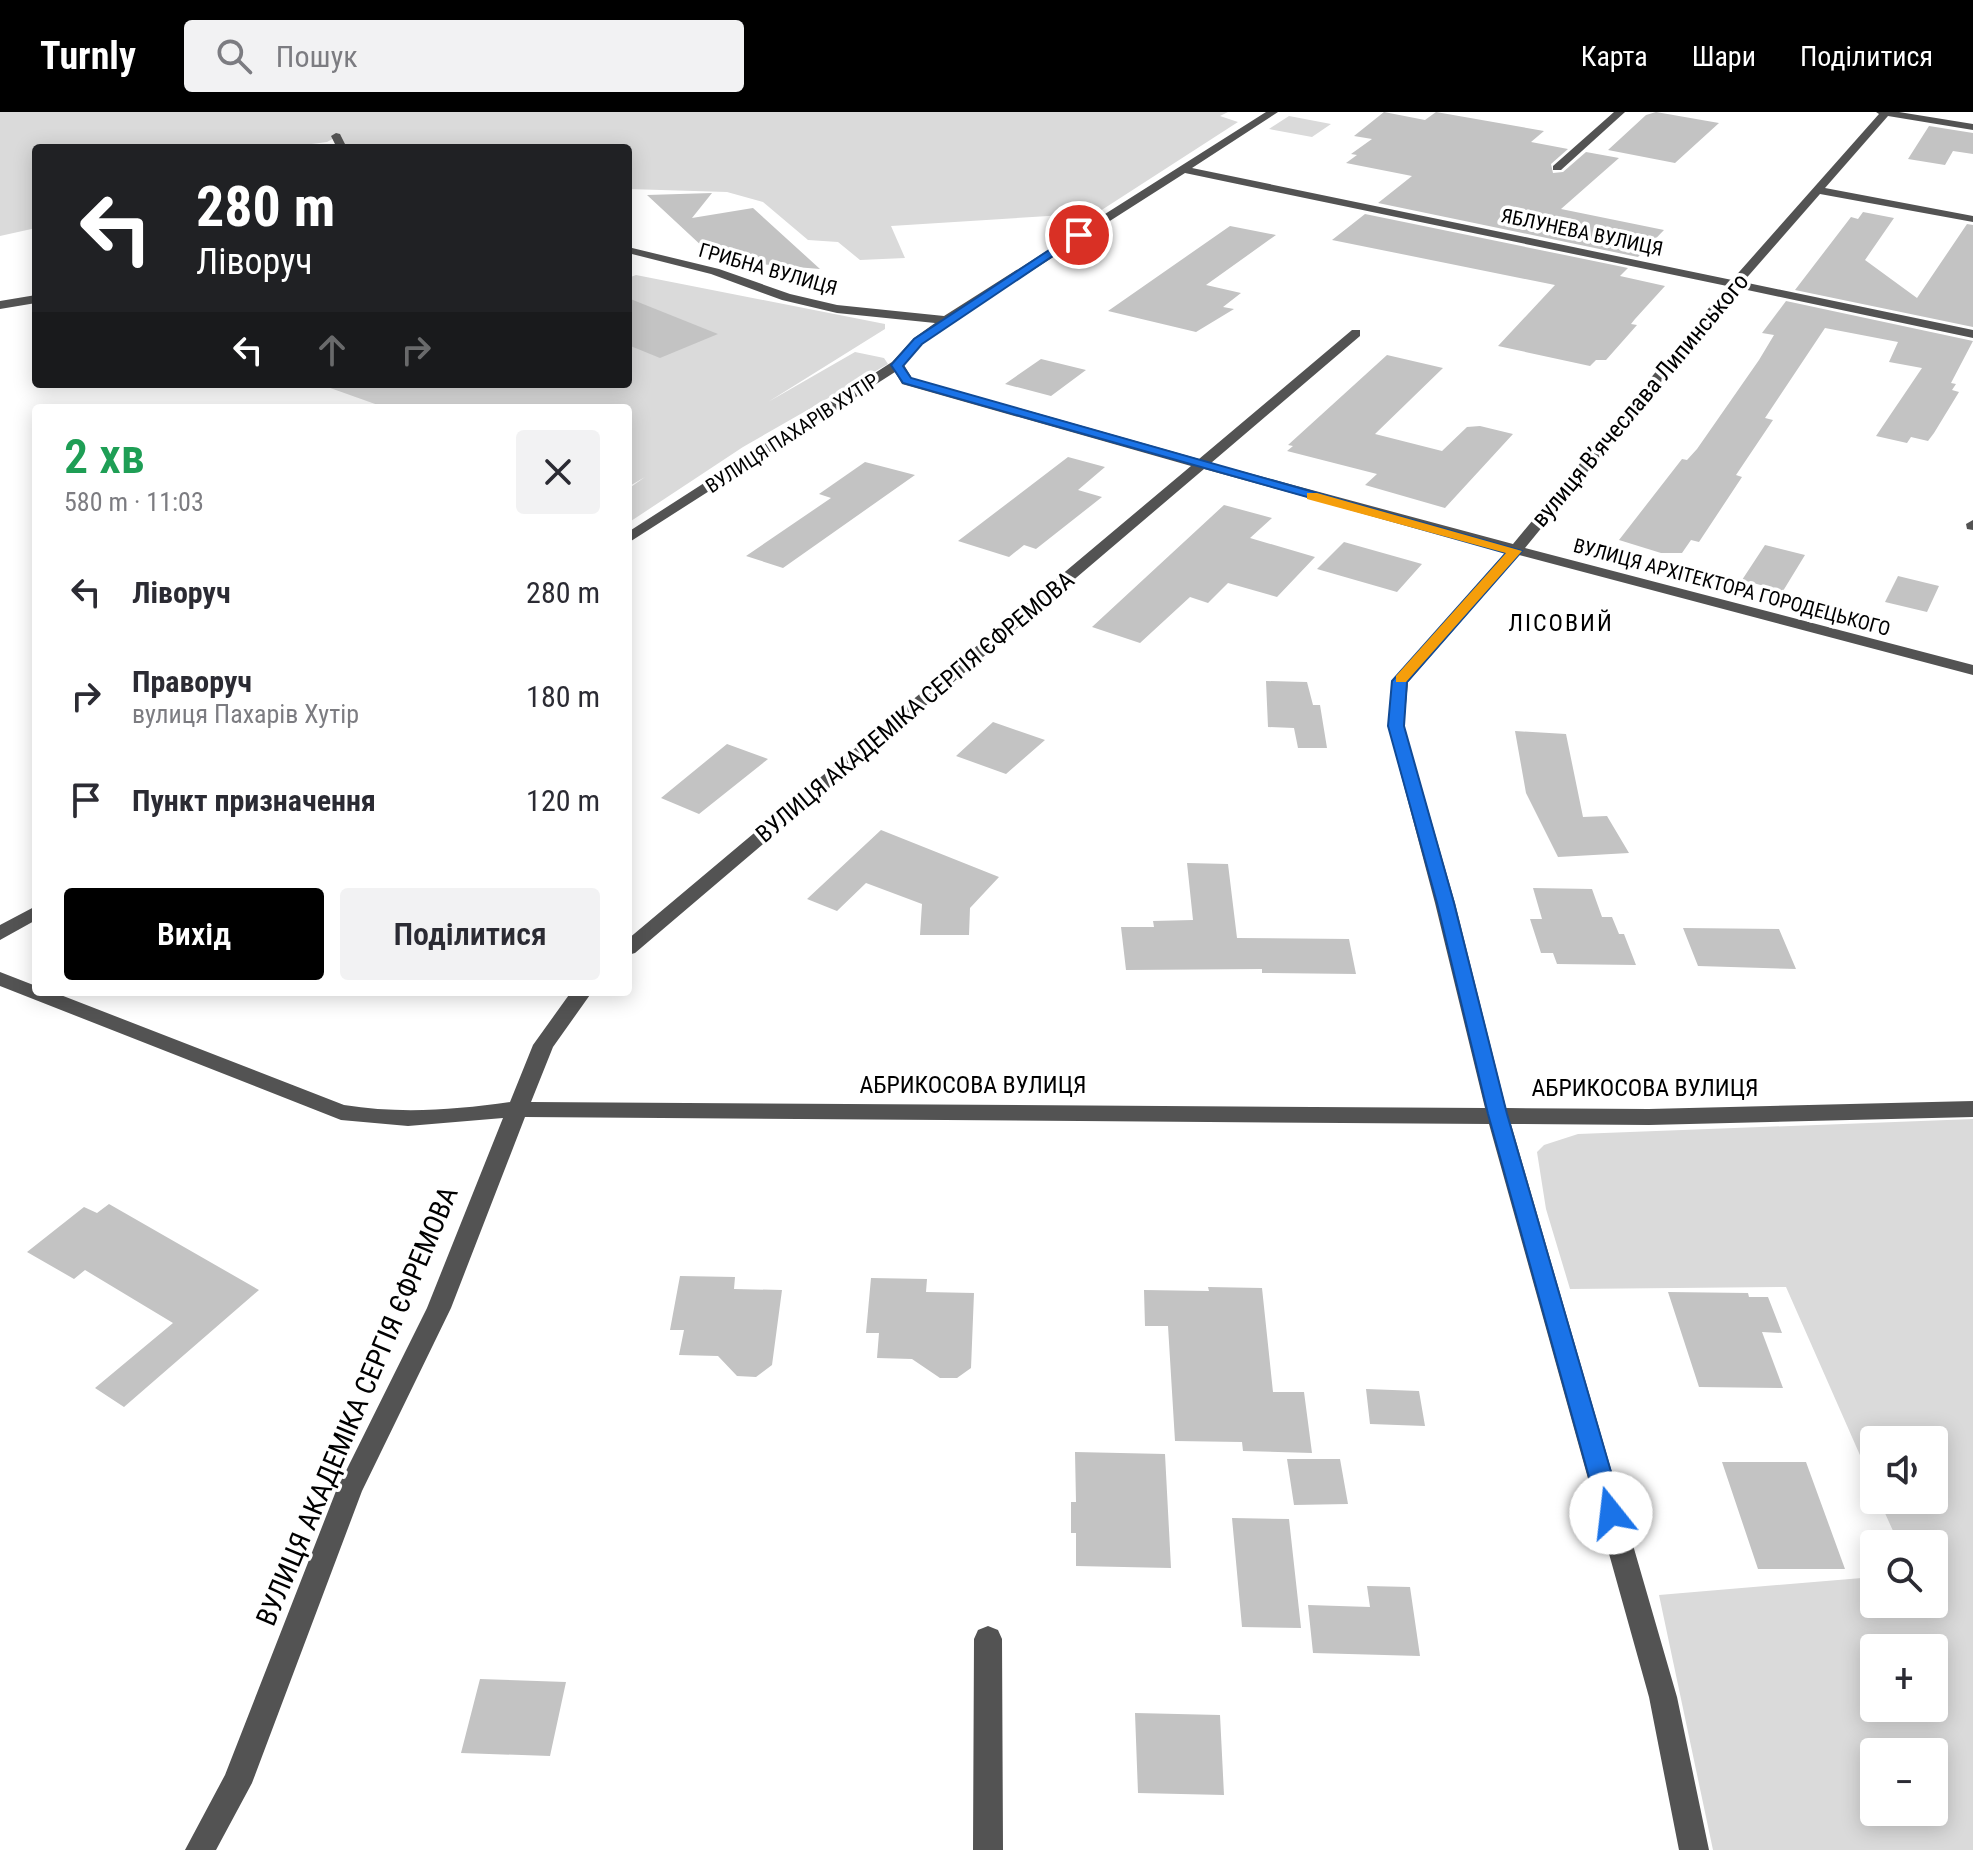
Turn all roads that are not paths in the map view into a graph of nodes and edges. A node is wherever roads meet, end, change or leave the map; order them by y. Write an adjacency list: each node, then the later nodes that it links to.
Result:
1 (1273, 112): 8 (street, ВУЛИЦЯ ПАХАРІВ ХУТІР)
2 (1620, 112): 7 (street)
3 (1884, 112): 4 (street); 9 (street, вулиця Вʼячеслава Липинського)
4 (1973, 127)
5 (336, 136): 6 (street)
6 (340, 144)
7 (1557, 168)
8 (1183, 169): 12 (street, ЯБЛУНЕВА ВУЛИЦЯ); 15 (street, ВУЛИЦЯ ПАХАРІВ ХУТІР)
9 (1818, 190): 10 (street); 12 (street, вулиця Вʼячеслава Липинського)
10 (1973, 219)
11 (632, 251): 15 (street, ГРИБНА ВУЛИЦЯ)
12 (1735, 284): 17 (street, ЯБЛУНЕВА ВУЛИЦЯ); 21 (street, вулиця Вʼячеслава Липинського)
13 (32, 300): 14 (street)
14 (0, 305)
15 (946, 320): 18 (street, ВУЛИЦЯ ПАХАРІВ ХУТІР)
16 (1356, 333): 19 (street)
17 (1973, 334)
18 (897, 365): 19 (street, ВУЛИЦЯ АРХІТЕКТОРА ГОРОДЕЦЬКОГО); 20 (street, ВУЛИЦЯ ПАХАРІВ ХУТІР)
19 (1202, 466): 21 (street, ВУЛИЦЯ АРХІТЕКТОРА ГОРОДЕЦЬКОГО); 25 (street, ВУЛИЦЯ АКАДЕМІКА СЕРГІЯ ЄФРЕМОВА)
20 (632, 536)
21 (1515, 551): 22 (street, ВУЛИЦЯ АРХІТЕКТОРА ГОРОДЕЦЬКОГО); 32 (street, вулиця Вʼячеслава Липинського)
22 (1973, 670)
23 (32, 914): 24 (street)
24 (0, 934)
25 (632, 946)
26 (0, 979): 27 (street, АБРИКОСОВА ВУЛИЦЯ)
27 (32, 991)
28 (44, 996): 30 (street, АБРИКОСОВА ВУЛИЦЯ)
29 (579, 996): 30 (street, ВУЛИЦЯ АКАДЕМІКА СЕРГІЯ ЄФРЕМОВА)
30 (515, 1109): 32 (street, АБРИКОСОВА ВУЛИЦЯ); 34 (street, ВУЛИЦЯ АКАДЕМІКА СЕРГІЯ ЄФРЕМОВА)
31 (1973, 1109): 32 (street, АБРИКОСОВА ВУЛИЦЯ)
32 (1497, 1114): 36 (street, вулиця Вʼячеслава Липинського)
33 (988, 1639): 35 (street)
34 (200, 1850)
35 (988, 1850)
36 (1694, 1850)

